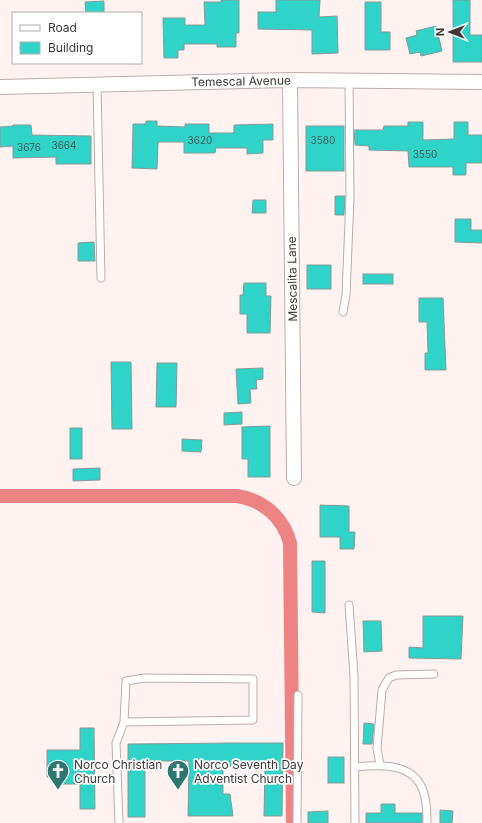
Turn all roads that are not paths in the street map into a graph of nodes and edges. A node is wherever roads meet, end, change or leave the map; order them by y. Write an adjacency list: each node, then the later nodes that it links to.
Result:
1 (290, 80): 2 (street, Temescal Avenue); 4 (street, Temescal Avenue); 8 (street, Mescalita Lane)
2 (349, 80): 3 (street, Temescal Avenue); 7 (lane)
3 (482, 82)
4 (97, 85): 5 (street, Temescal Avenue); 6 (lane)
5 (0, 87)
6 (101, 278)
7 (343, 312)
8 (294, 478)
9 (349, 605): 14 (lane)
10 (434, 674): 13 (lane)
11 (298, 695): 16 (lane)
12 (124, 722): 12 (lane); 15 (lane)
13 (380, 765): 14 (lane); 18 (lane)
14 (356, 767): 17 (lane)
15 (119, 823)
16 (297, 823)
17 (356, 823)
18 (427, 823)

